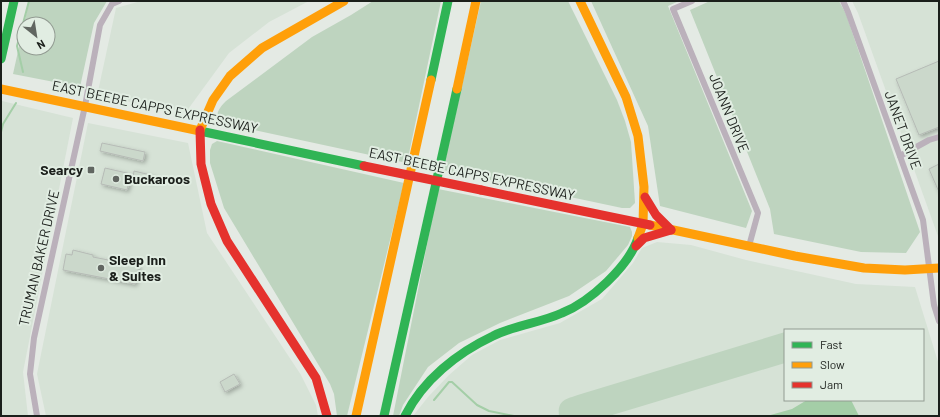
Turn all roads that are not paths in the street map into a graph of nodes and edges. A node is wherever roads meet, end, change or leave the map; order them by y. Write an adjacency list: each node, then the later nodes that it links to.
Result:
1 (14, 1): 9 (main road)
2 (118, 1): 11 (street, TRUMAN BAKER DRIVE)
3 (344, 1): 12 (main road)
4 (448, 1): 25 (main road)
5 (476, 1): 26 (main road)
6 (580, 1): 15 (main road)
7 (692, 1): 18 (street, JOANN DRIVE)
8 (843, 1): 14 (street, JANET DRIVE)
9 (1, 59)
10 (1, 89): 11 (main road, EAST BEEBE CAPPS EXPRESSWAY)
11 (85, 106): 12 (main road, EAST BEEBE CAPPS EXPRESSWAY); 23 (street, TRUMAN BAKER DRIVE)
12 (200, 131): 16 (main road, EAST BEEBE CAPPS EXPRESSWAY, bridge); 24 (main road)
13 (939, 137): 14 (street)
14 (900, 156): 21 (street, JANET DRIVE)
15 (644, 195): 16 (main road); 17 (main road)
16 (643, 224): 17 (main road, EAST BEEBE CAPPS EXPRESSWAY); 19 (main road)
17 (671, 230): 18 (main road, EAST BEEBE CAPPS EXPRESSWAY); 19 (main road)
18 (749, 246): 21 (main road, EAST BEEBE CAPPS EXPRESSWAY)
19 (635, 248): 27 (main road)
20 (939, 268): 21 (main road, EAST BEEBE CAPPS EXPRESSWAY)
21 (929, 269): 22 (street, JANET DRIVE)
22 (939, 321)
23 (37, 416)
24 (327, 416)
25 (356, 416)
26 (384, 416)
27 (405, 416)

